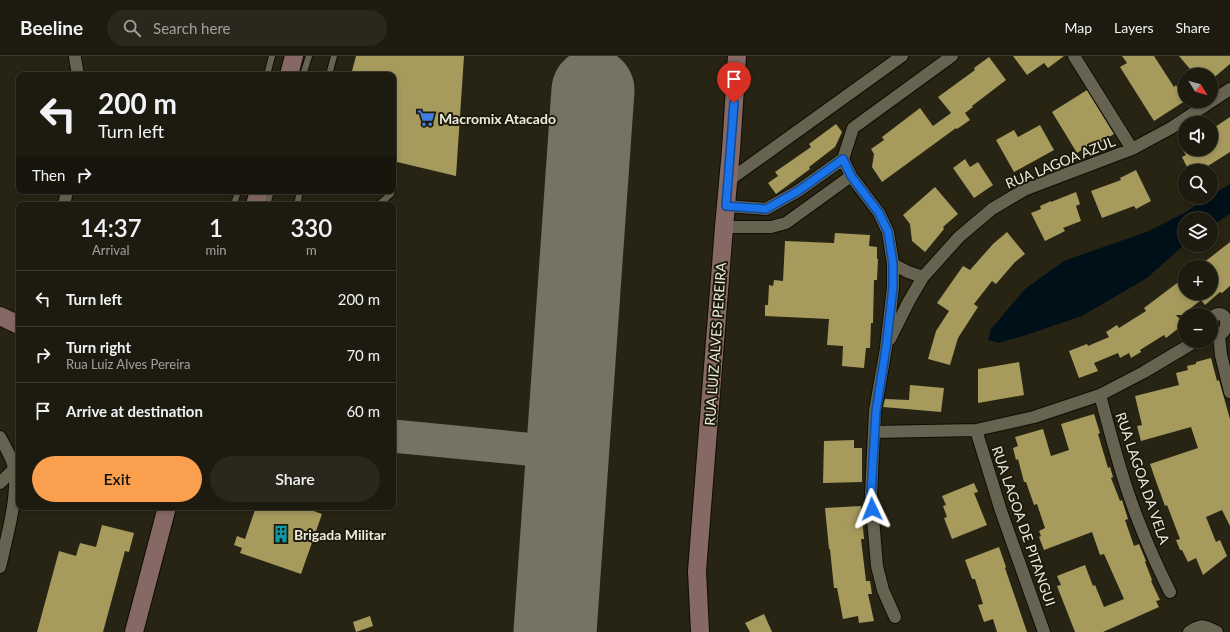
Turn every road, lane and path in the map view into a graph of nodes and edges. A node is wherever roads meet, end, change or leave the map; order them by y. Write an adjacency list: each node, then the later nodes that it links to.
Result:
1 (272, 56): 12 (lane)
2 (283, 56): 13 (street)
3 (294, 56): 14 (street)
4 (309, 56): 15 (lane)
5 (334, 56): 16 (lane)
6 (737, 56): 21 (street, RUA LUIZ ALVES PEREIRA)
7 (902, 56): 21 (street)
8 (952, 56): 19 (street)
9 (1074, 56): 18 (street)
10 (75, 58): 11 (street)
11 (77, 72)
12 (268, 72)
13 (279, 72)
14 (290, 72)
15 (304, 72)
16 (330, 72)
17 (1230, 89): 18 (street, RUA LAGOA AZUL)
18 (1132, 149): 31 (street, RUA LAGOA AZUL)
19 (843, 159): 20 (street); 22 (street)
20 (851, 176): 26 (street); 30 (street)
21 (728, 181): 25 (street, RUA LUIZ ALVES PEREIRA)
22 (798, 191): 26 (street); 27 (street)
23 (391, 194): 24 (lane)
24 (382, 202)
25 (726, 206): 27 (street); 28 (street, RUA LUIZ ALVES PEREIRA)
26 (808, 206): 29 (street)
27 (766, 209): 29 (street)
28 (724, 227): 29 (street); 54 (street, RUA LUIZ ALVES PEREIRA)
29 (771, 227)
30 (893, 264): 31 (street); 38 (street)
31 (923, 277): 38 (street, RUA LAGOA AZUL)
32 (1218, 314): 34 (street)
33 (0, 316): 35 (street)
34 (1228, 316): 36 (street)
35 (16, 324)
36 (1218, 333)
37 (1218, 346): 40 (street)
38 (886, 348): 43 (street)
39 (1184, 348): 41 (street)
40 (1230, 392)
41 (1100, 395): 42 (street); 50 (street, RUA LAGOA DA VELA)
42 (976, 430): 43 (street); 55 (street, RUA LAGOA DE PITANGUI)
43 (874, 432): 51 (street)
44 (0, 437): 45 (street)
45 (14, 469): 46 (street); 49 (street)
46 (0, 483)
47 (166, 510): 52 (street)
48 (176, 510): 53 (street)
49 (0, 567)
50 (1170, 592)
51 (895, 617)
52 (134, 632)
53 (146, 632)
54 (700, 632)
55 (1044, 632)
56 (1189, 632): 57 (street)
57 (1217, 632)

